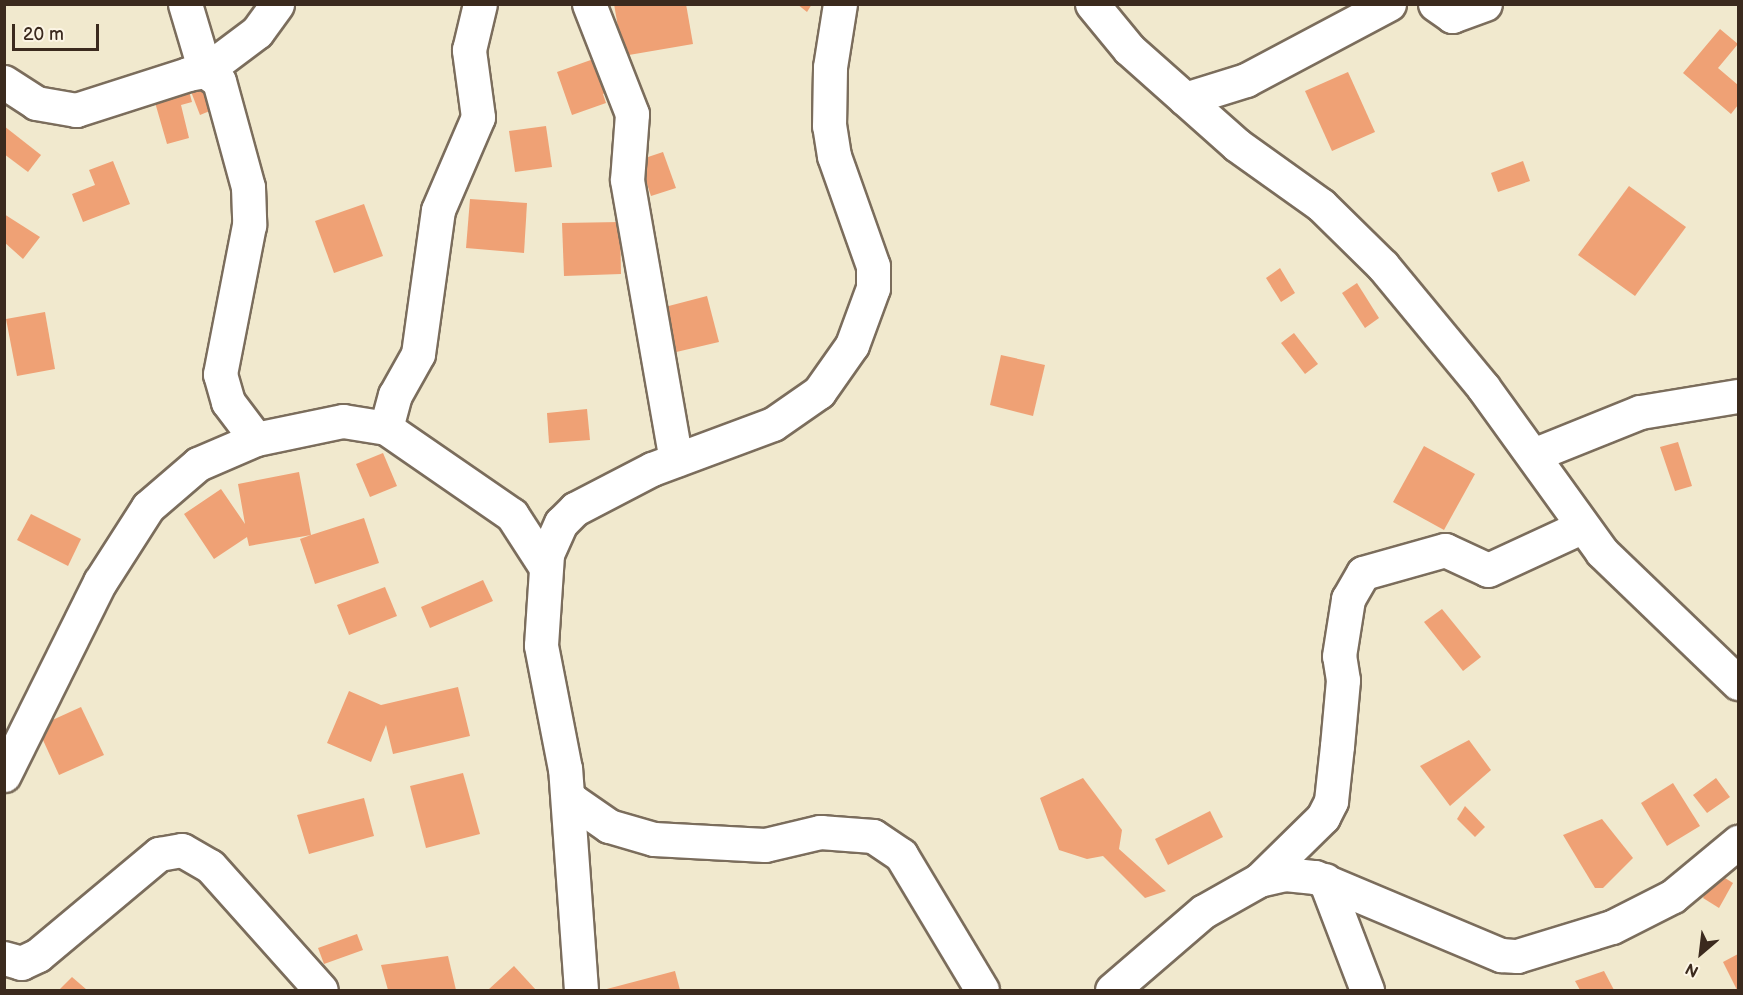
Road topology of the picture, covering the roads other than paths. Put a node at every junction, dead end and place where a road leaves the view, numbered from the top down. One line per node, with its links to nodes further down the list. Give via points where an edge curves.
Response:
1 (185, 4): 10 (street)
2 (277, 4): 10 (street, via 257,32)
3 (589, 4): 17 (street, via 630,102 627,180)
4 (840, 4): 17 (street, via 830,67 829,126 834,156 868,240 873,288 867,311 852,345 812,397 773,424)
5 (1092, 4): 12 (street, via 1129,49)
6 (1389, 4): 12 (street, via 1246,80)
7 (1435, 4): 8 (street, via 1452,16)
8 (1485, 4)
9 (474, 6): 14 (street, via 469,50 478,117 438,210 418,354 395,395)
10 (205, 71): 11 (street, via 76,110 36,103); 15 (street, via 219,81 248,187 249,225 220,374 222,388)
11 (4, 82)
12 (1185, 99): 16 (street, via 1321,205 1383,266)
13 (1738, 396): 16 (street, via 1640,412)
14 (386, 428): 15 (street, via 342,421); 19 (street, via 512,514)
15 (256, 439): 21 (street, via 198,464 148,507 95,592)
16 (1533, 455): 18 (street)
17 (675, 460): 19 (street, via 574,509 561,523)
18 (1581, 527): 20 (street); 24 (street, via 1488,570 1445,550 1363,573 1348,599 1339,656 1343,680 1331,801 1323,817)
19 (545, 566): 22 (street, via 541,645)
20 (1738, 683)
21 (4, 775)
22 (568, 804): 28 (street); 29 (street, via 573,801 609,826 654,839 765,845 820,832 873,836 901,855)
23 (1738, 842): 25 (street, via 1674,896 1612,927 1516,956 1501,955)
24 (1259, 880): 25 (street, via 1285,874); 30 (street, via 1203,911)
25 (1325, 880): 31 (street)
26 (4, 958): 27 (street, via 21,963 38,955 159,854 182,850 210,866)
27 (321, 990)
28 (581, 990)
29 (982, 990)
30 (1112, 990)
31 (1367, 990)

